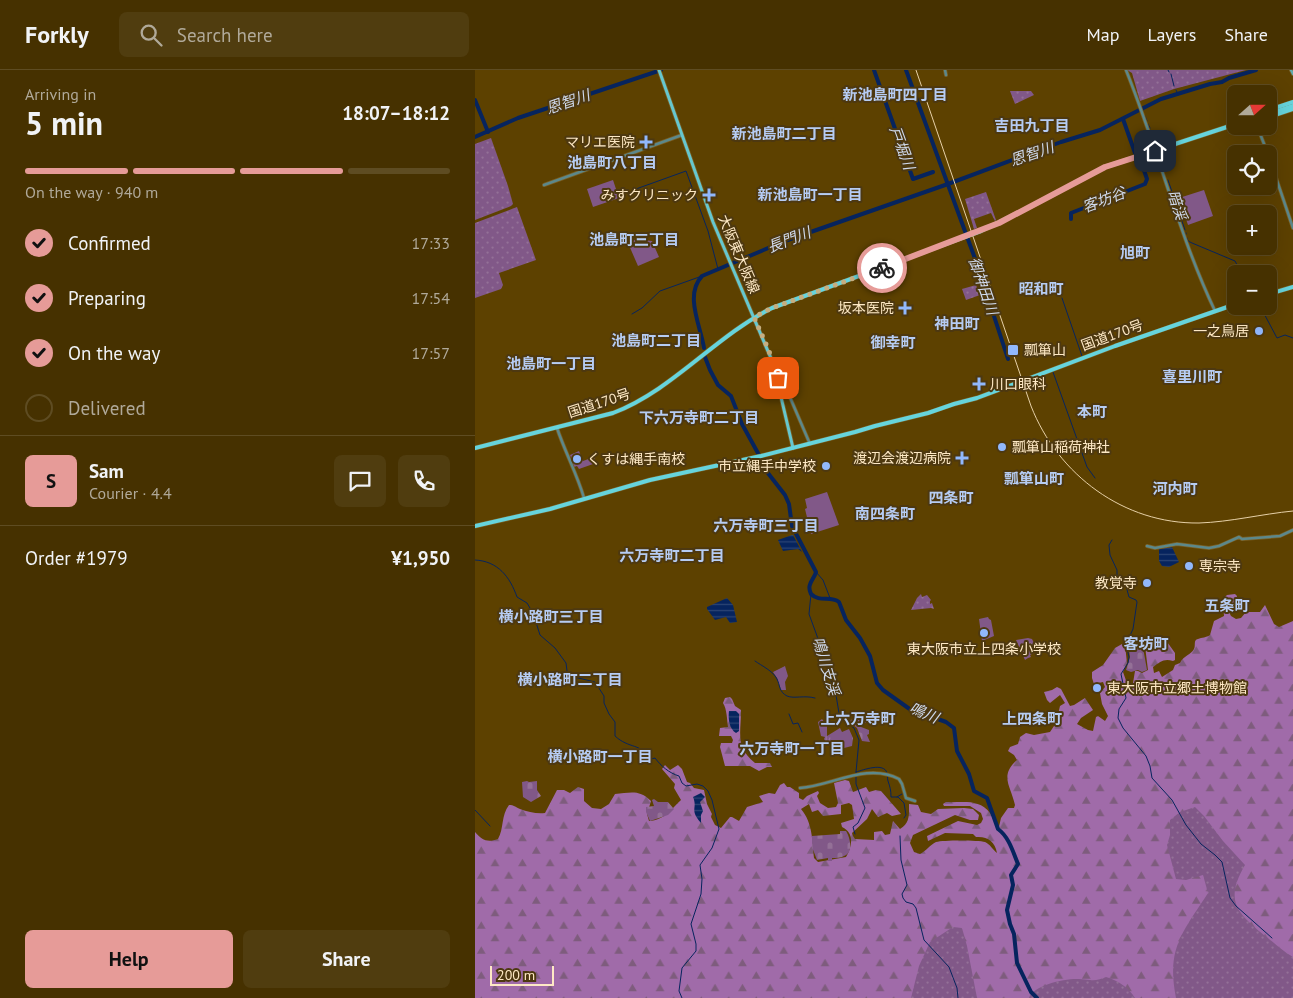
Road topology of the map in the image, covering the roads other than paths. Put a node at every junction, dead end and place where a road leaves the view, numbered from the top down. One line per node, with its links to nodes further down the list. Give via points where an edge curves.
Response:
1 (659, 70): 10 (main road, 大阪東大阪線)
2 (945, 70): 6 (street)
3 (1126, 70): 11 (street)
4 (1291, 70): 5 (main road)
5 (1293, 74)
6 (947, 75)
7 (1293, 106): 8 (highway)
8 (1277, 111)
9 (1227, 127): 11 (highway, 国道170号)
10 (682, 134): 13 (street); 19 (main road, 大阪東大阪線, via 711,216)
11 (1155, 151): 18 (street, via 1197,274); 19 (highway, 国道170号, via 1105,167 999,223)
12 (1277, 181): 14 (street)
13 (544, 184)
14 (1293, 228)
15 (1293, 287): 16 (highway)
16 (1277, 292)
17 (1227, 307): 18 (highway, 国道170号)
18 (1215, 311): 22 (highway, 国道170号, via 977,398)
19 (754, 317): 20 (main road, 大阪東大阪線); 21 (highway, 国道170号, via 642,400 613,413)
20 (778, 378): 22 (street, via 783,381); 24 (main road, 大阪東大阪線)
21 (557, 428): 23 (highway, 国道170号); 25 (street)
22 (810, 444): 24 (highway, 国道170号)
23 (475, 448)
24 (793, 448): 25 (highway, 国道170号, via 650,480)
25 (585, 499): 26 (highway, 国道170号)
26 (475, 526)
27 (1293, 530): 28 (street, via 1280,536 1239,537 1209,548 1177,544 1155,548)
28 (1147, 546)
29 (800, 788): 30 (street, via 876,773 896,777 901,781 906,798)
30 (915, 801)

